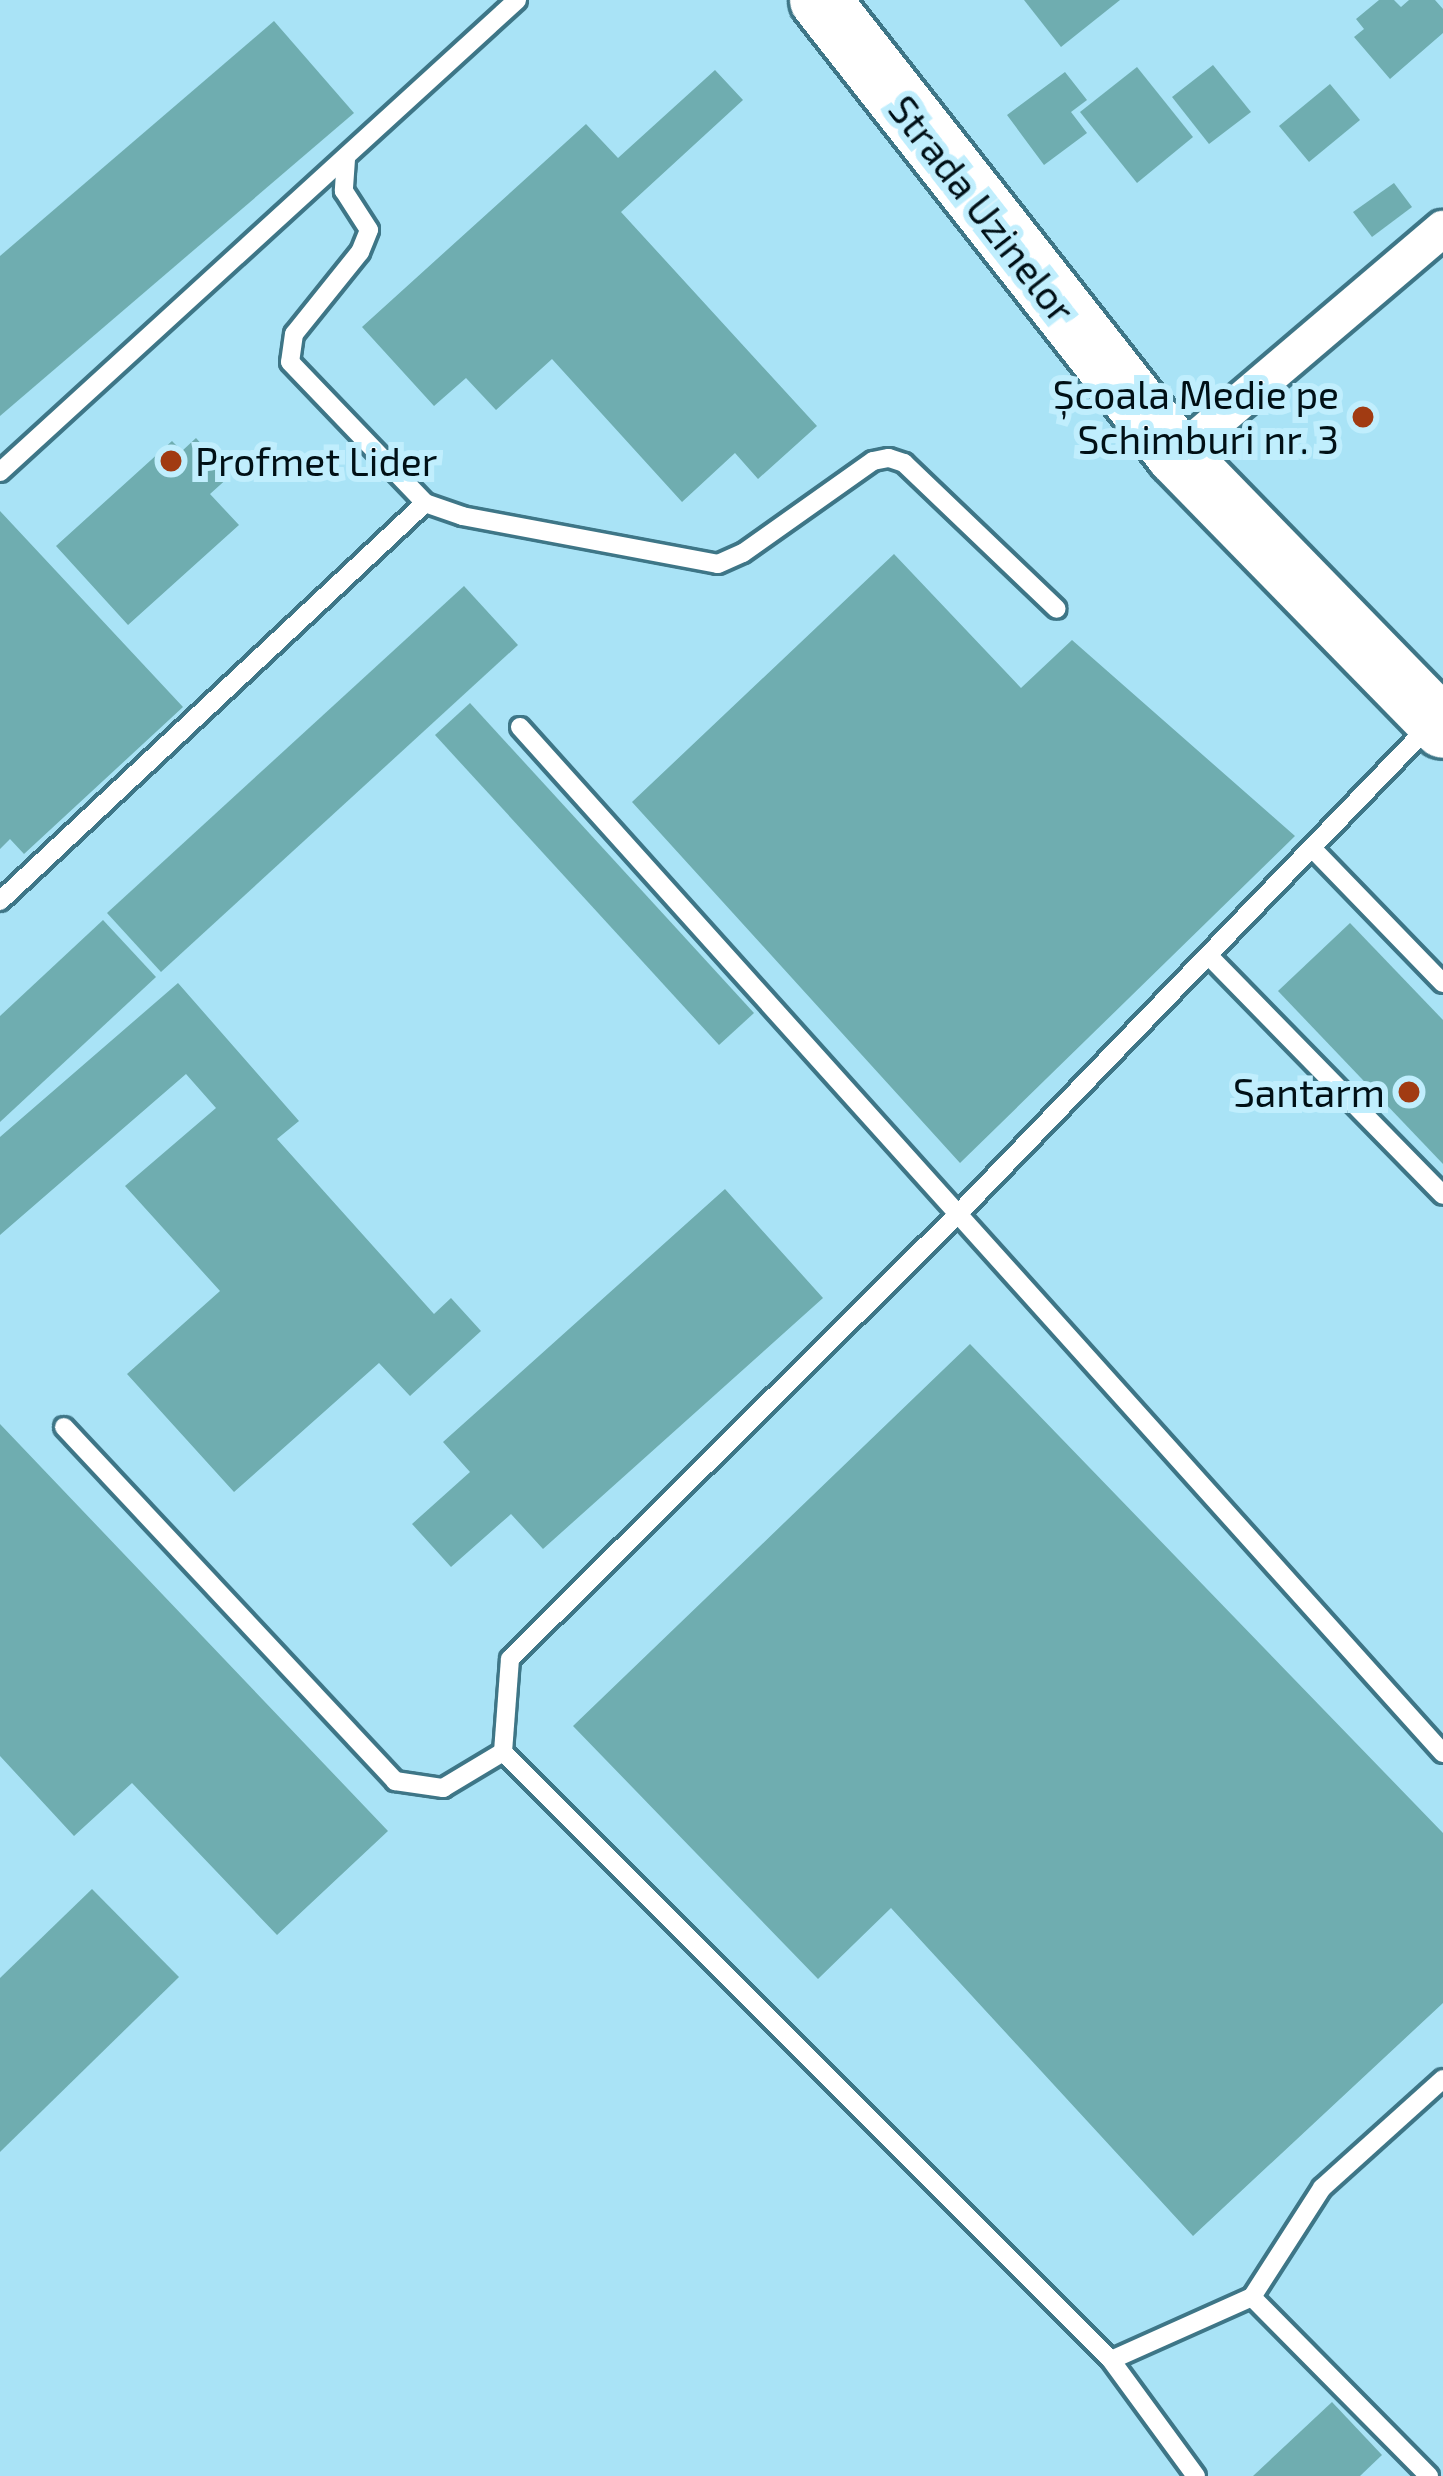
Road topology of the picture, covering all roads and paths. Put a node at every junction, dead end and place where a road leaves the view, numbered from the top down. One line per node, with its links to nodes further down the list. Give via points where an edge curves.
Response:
1 (517, 0): 3 (lane)
2 (820, 0): 5 (main road, Strada Uzinelor)
3 (346, 159): 6 (lane); 7 (lane, via 344,191 369,230 294,334 290,362)
4 (1443, 229): 5 (street)
5 (1177, 455): 9 (main road, Strada Uzinelor)
6 (0, 472)
7 (425, 502): 8 (lane, via 484,521 718,564 889,458 904,463); 12 (lane)
8 (1058, 608)
9 (1439, 724): 11 (lane)
10 (520, 727): 16 (lane)
11 (1312, 848): 13 (lane); 14 (lane)
12 (0, 901)
13 (1209, 956): 15 (lane); 16 (lane)
14 (1443, 983)
15 (1443, 1195)
16 (959, 1213): 18 (lane, via 510,1659); 19 (lane)
17 (64, 1427): 18 (lane, via 395,1780 443,1788)
18 (503, 1751): 22 (lane)
19 (1443, 1753)
20 (1443, 2079): 21 (lane, via 1322,2188)
21 (1252, 2297): 22 (lane); 24 (lane)
22 (1112, 2360): 23 (lane)
23 (1196, 2476)
24 (1429, 2476)

